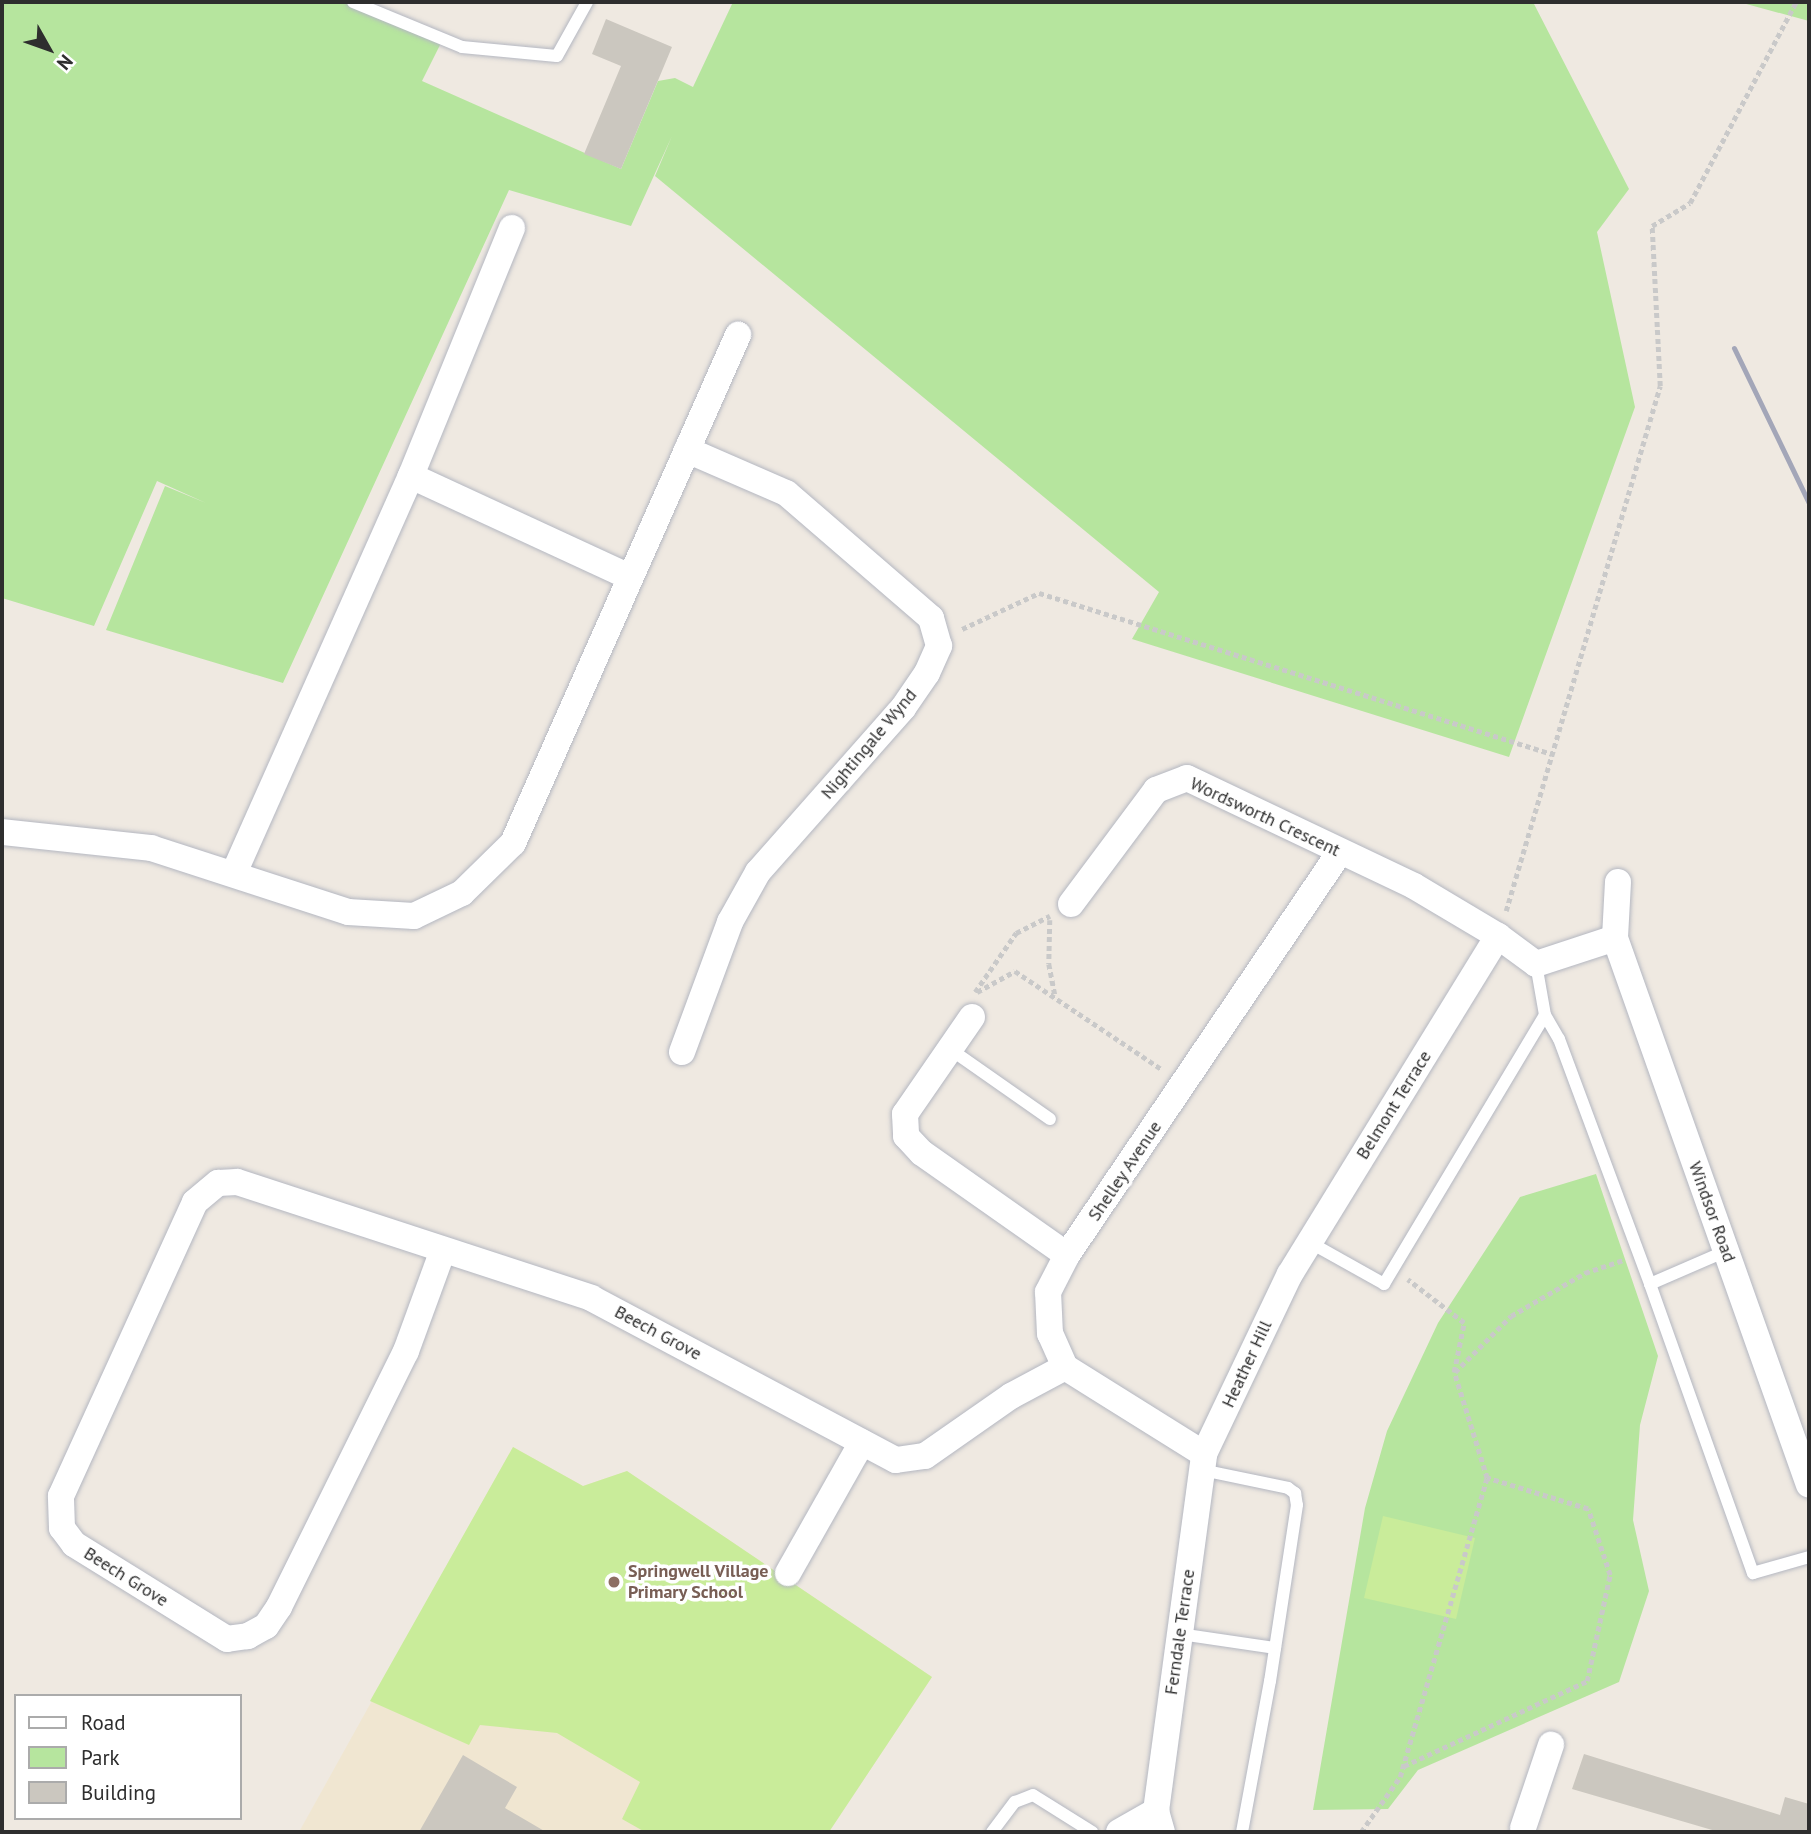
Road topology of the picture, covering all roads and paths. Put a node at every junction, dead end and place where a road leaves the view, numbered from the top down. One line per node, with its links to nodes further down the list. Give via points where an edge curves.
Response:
1 (353, 2): 2 (lane, via 462,47 557,56)
2 (587, 2)
3 (1796, 2): 10 (path, via 1690,203 1652,226 1660,386)
4 (512, 228): 7 (street)
5 (737, 335): 6 (street)
6 (687, 450): 8 (street); 9 (street, via 786,493 931,618)
7 (411, 476): 8 (street); 13 (street)
8 (630, 577): 13 (street, via 513,843 462,893 414,916 348,912)
9 (937, 640): 10 (path, via 1039,593); 23 (street, Nightingale Wynd, via 939,646 927,673 902,708 758,872 730,922)
10 (1552, 754): 16 (path)
11 (2, 832): 13 (street, via 151,848)
12 (1340, 852): 15 (street, Wordsworth Crescent, via 1187,778 1156,790); 16 (street, Wordsworth Crescent, via 1414,886); 24 (street, Shelley Avenue)
13 (234, 873)
14 (1618, 882): 17 (street, Windsor Road)
15 (1061, 910): 19 (path, via 1049,964); 19 (path, via 1016,933 973,994 1015,971)
16 (1498, 936): 18 (street); 26 (street, Belmont Terrace)
17 (1615, 938): 18 (street); 28 (street, Windsor Road)
18 (1536, 964): 20 (lane)
19 (1055, 996): 24 (path)
20 (1545, 1015): 30 (lane, via 1559,1039); 31 (lane)
21 (972, 1017): 22 (street)
22 (950, 1049): 25 (lane); 29 (street, via 905,1114 906,1136 922,1153)
23 (682, 1052)
24 (1184, 1084): 29 (street, Shelley Avenue)
25 (1050, 1119)
26 (1309, 1242): 31 (lane, via 1384,1284); 32 (street, Belmont Terrace)
27 (443, 1250): 27 (street, Beech Grove, via 237,1182 218,1183 195,1202 61,1496 62,1528 74,1544 227,1639 248,1636 266,1626 406,1351); 36 (street, Beech Grove, via 591,1298)
28 (1726, 1251): 33 (lane); 39 (street, Windsor Road)
29 (1067, 1255): 34 (street, Shelley Avenue, via 1048,1292 1050,1334)
30 (1639, 1255): 33 (lane); 35 (path, via 1585,1273 1511,1316)
31 (1394, 1269): 35 (path, via 1464,1323)
32 (1290, 1274): 37 (street, Heather Hill)
33 (1650, 1284): 40 (lane, via 1753,1573)
34 (1065, 1367): 36 (street, Beech Grove, via 1011,1396 925,1456 896,1460); 37 (street)
35 (1454, 1372): 38 (path)
36 (862, 1442): 41 (street)
37 (1203, 1462): 42 (street, Ferndale Terrace); 43 (lane, via 1295,1493 1297,1505)
38 (1487, 1478): 45 (path); 45 (path, via 1588,1508 1610,1575 1587,1681)
39 (1809, 1485)
40 (1809, 1557)
41 (788, 1573)
42 (1180, 1634): 43 (lane); 46 (street, Ferndale Terrace)
43 (1275, 1648): 51 (lane)
44 (1551, 1745): 47 (street)
45 (1404, 1766): 52 (path)
46 (1159, 1821): 50 (street)
47 (1528, 1831)
48 (992, 1832): 49 (lane, via 1015,1802 1033,1795)
49 (1092, 1832)
50 (1119, 1832)
51 (1242, 1832)
52 (1361, 1832)

